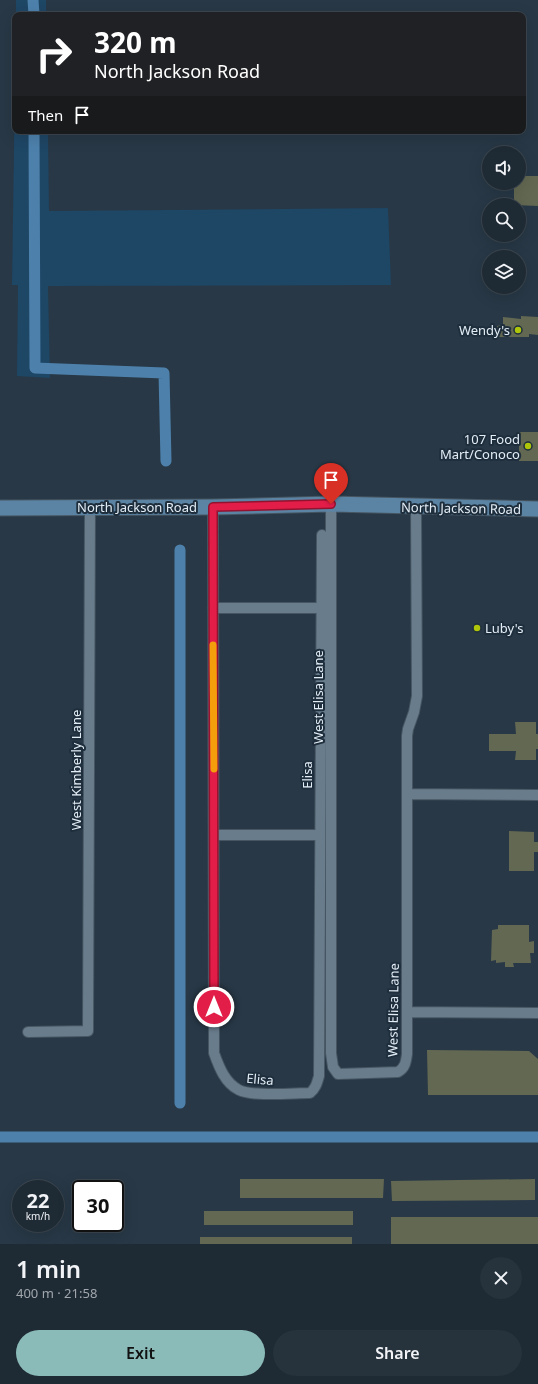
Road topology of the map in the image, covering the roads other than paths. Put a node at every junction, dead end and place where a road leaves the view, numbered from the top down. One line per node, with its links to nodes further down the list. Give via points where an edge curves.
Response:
1 (331, 504): 2 (main road, North Jackson Road); 3 (main road, North Jackson Road); 14 (street, West Elisa Lane, via 332,1068 338,1074 402,1070 407,1054)
2 (213, 507): 5 (main road, North Jackson Road); 8 (street, Elisa)
3 (416, 507): 6 (main road, North Jackson Road); 10 (street, West Elisa Lane, via 417,696 407,736)
4 (0, 508): 5 (main road, North Jackson Road)
5 (90, 508): 16 (street, West Kimberly Lane, via 88,1032)
6 (538, 509)
7 (322, 535): 9 (street, Elisa)
8 (213, 608): 9 (street); 12 (street, Elisa)
9 (321, 608): 13 (street, Elisa)
10 (407, 794): 11 (street); 14 (street, West Elisa Lane)
11 (538, 795)
12 (214, 835): 13 (street); 13 (street, Elisa, via 214,1053 221,1071 229,1082 239,1090 254,1094 310,1092 317,1084)
13 (320, 835)
14 (407, 1012): 15 (street)
15 (538, 1013)
16 (28, 1032)

